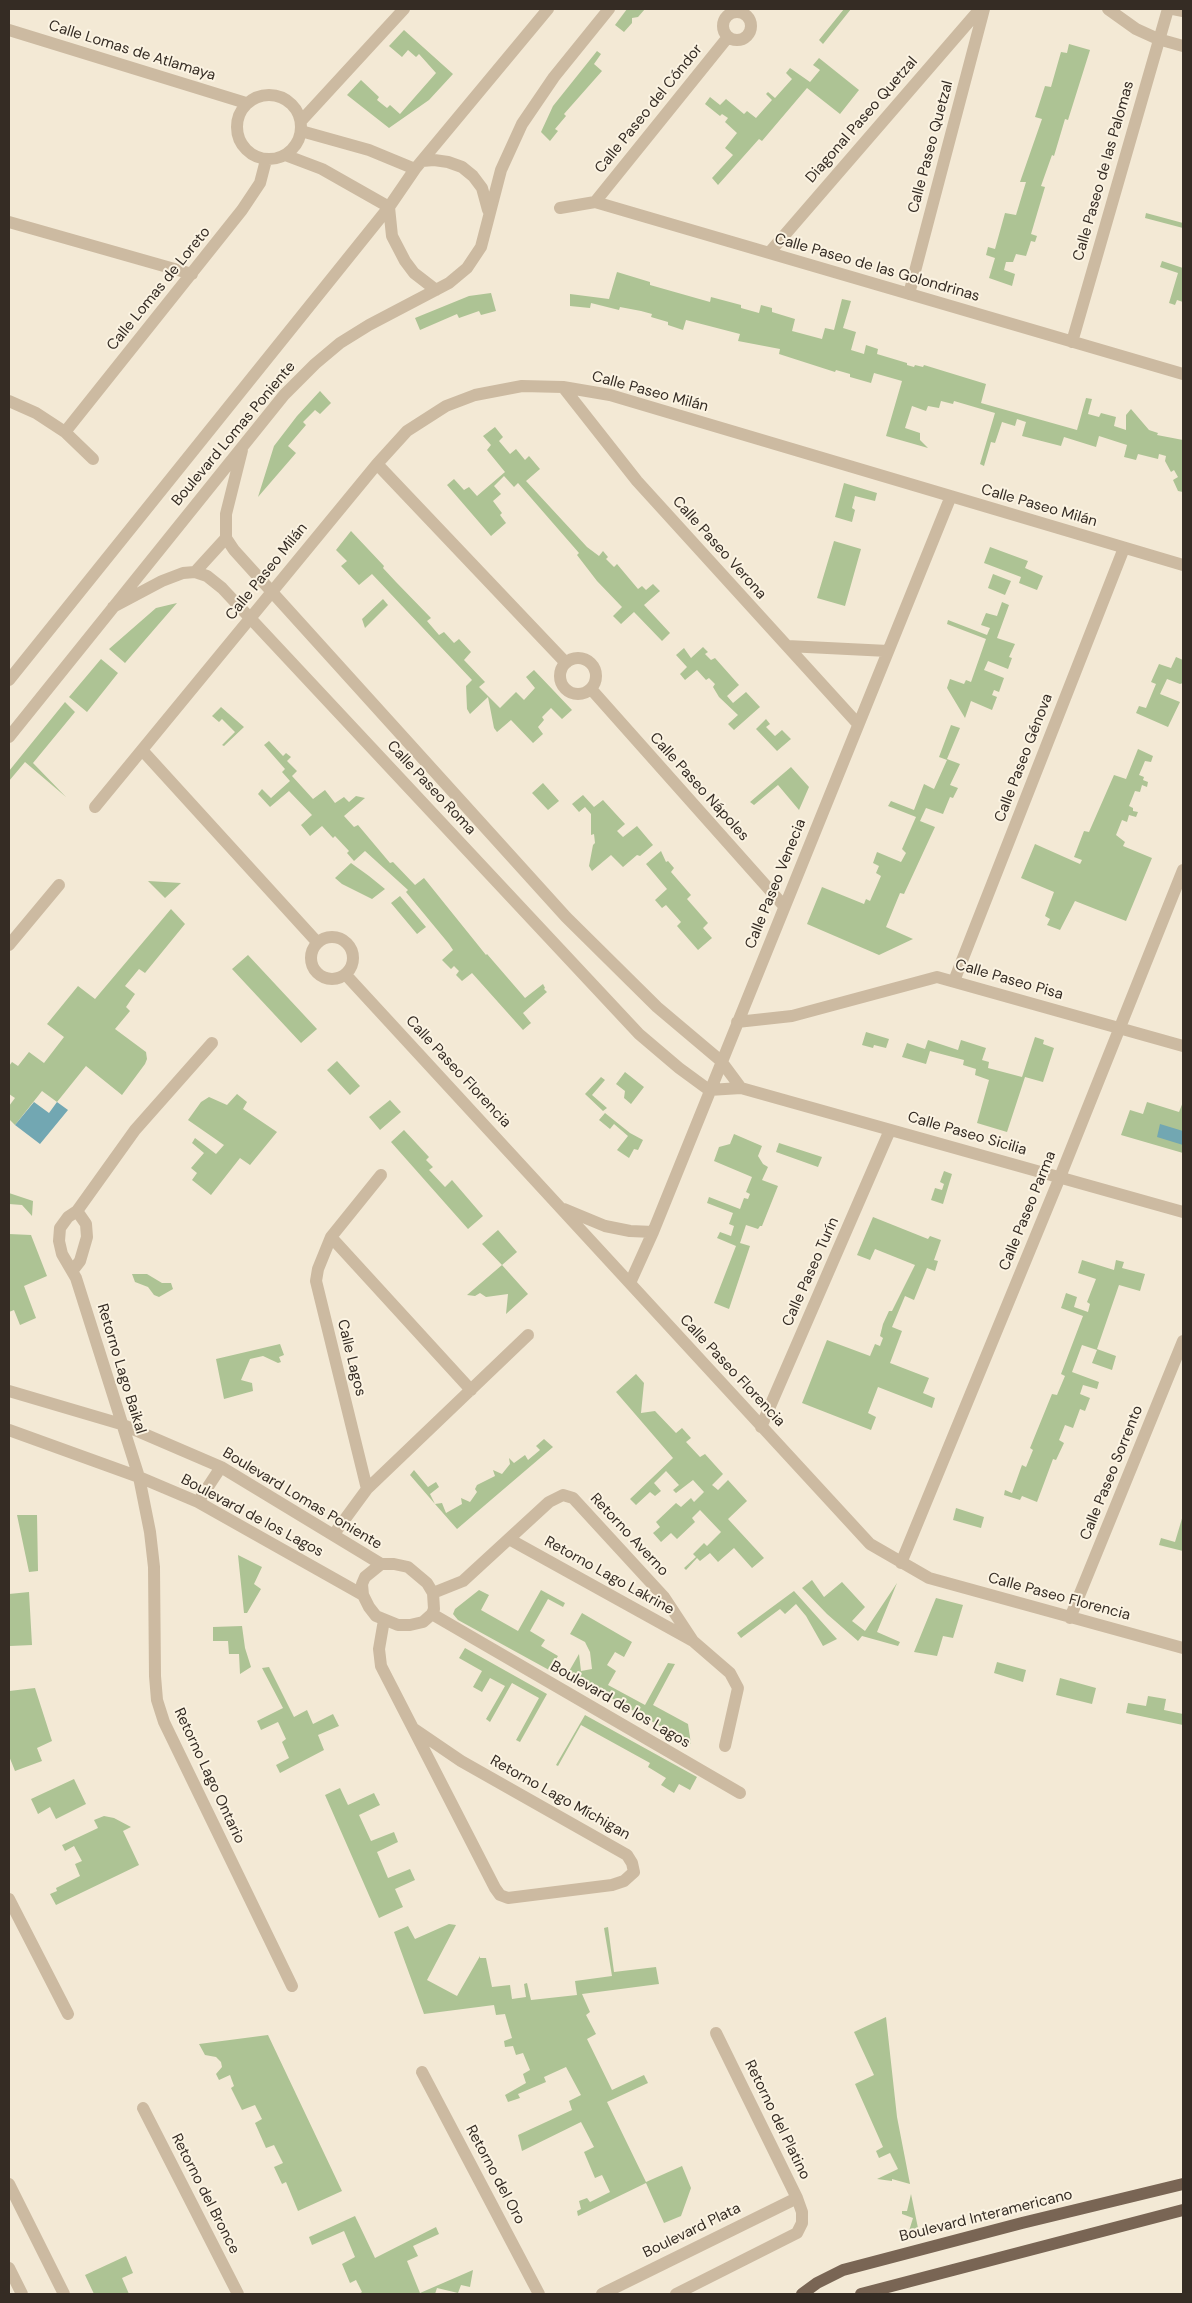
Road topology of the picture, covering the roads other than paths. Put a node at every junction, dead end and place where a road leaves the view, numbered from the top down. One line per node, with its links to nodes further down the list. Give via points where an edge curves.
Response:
1 (404, 9): 15 (street)
2 (548, 9): 18 (street, Boulevard Lomas Poniente)
3 (609, 9): 22 (street, Boulevard Lomas Poniente, via 554,77 522,124 501,170)
4 (982, 9): 24 (street, Diagonal Paseo Quetzal); 27 (street, Calle Paseo Quetzal)
5 (1108, 9): 12 (street, via 1136,29)
6 (1168, 9): 12 (street, Calle Paseo de las Palomas)
7 (1174, 9): 8 (street)
8 (1183, 11)
9 (749, 12): 11 (street, via 752,24 748,35 739,40); 11 (street, via 736,11 726,16 723,27)
10 (9, 30): 14 (street, Calle Lomas de Atlamaya)
11 (728, 37): 19 (street, Calle Paseo del Cóndor)
12 (1158, 39): 13 (street); 28 (street, Calle Paseo de las Palomas)
13 (1183, 46)
14 (246, 103): 15 (street, via 258,96 272,94 286,99 296,109); 17 (street, via 236,122 236,133 247,151)
15 (301, 126): 16 (street, via 293,149); 18 (street)
16 (285, 155): 17 (street); 20 (street, via 322,169)
17 (266, 160): 25 (street, Calle Lomas de Loreto, via 260,183)
18 (418, 165): 20 (street, Boulevard Lomas Poniente); 22 (street, via 434,160 462,168 482,188)
19 (595, 202): 21 (street, Calle Paseo de las Golondrinas); 24 (street, Calle Paseo de las Golondrinas)
20 (389, 207): 26 (street, via 392,236 404,261); 47 (street, Boulevard Lomas Poniente)
21 (560, 208)
22 (489, 215): 26 (street, Boulevard Lomas Poniente, via 474,258 456,278)
23 (9, 222): 25 (street)
24 (769, 253): 27 (street, Calle Paseo de las Golondrinas)
25 (192, 274): 32 (street, Calle Lomas de Loreto)
26 (436, 290): 33 (street, Boulevard Lomas Poniente, via 369,325 328,354 284,395)
27 (909, 294): 28 (street, Calle Paseo de las Golondrinas)
28 (1072, 342): 29 (street, Calle Paseo de las Golondrinas)
29 (1183, 374)
30 (563, 388): 35 (street, Calle Paseo Milán, via 522,386 475,395 446,406 407,431); 36 (street, Calle Paseo Milán, via 610,395); 44 (street, Calle Paseo Verona, via 637,481)
31 (9, 401): 32 (street, via 36,413)
32 (65, 432): 34 (street)
33 (242, 446): 37 (street, via 226,514); 42 (street, Boulevard Lomas Poniente)
34 (93, 459)
35 (377, 464): 41 (street, Calle Paseo Milán); 46 (street)
36 (951, 496): 38 (street, Calle Paseo Milán); 45 (street, Calle Paseo Venecia)
37 (226, 538): 40 (street); 41 (street, Calle Paseo Roma)
38 (1124, 548): 39 (street, Calle Paseo Milán); 59 (street, Calle Paseo Génova)
39 (1183, 565)
40 (195, 572): 42 (street, via 162,581); 43 (street, Calle Paseo Roma, via 207,576 222,588)
41 (271, 593): 43 (street, Calle Paseo Milán); 64 (street, Calle Paseo Roma, via 566,917 657,1006)
42 (113, 607): 50 (street, Boulevard Lomas Poniente)
43 (250, 618): 51 (street, Calle Paseo Milán); 66 (street, Calle Paseo Roma, via 639,1034)
44 (787, 646): 45 (street); 49 (street, Calle Paseo Verona)
45 (888, 651): 49 (street, Calle Paseo Venecia)
46 (566, 663): 48 (street, via 579,658 592,664 596,676); 48 (street, via 561,675 565,688 578,694)
47 (9, 680)
48 (591, 689): 55 (street, Calle Paseo Nápoles)
49 (858, 724): 55 (street, Calle Paseo Venecia)
50 (9, 737)
51 (142, 750): 52 (street, Calle Paseo Milán); 56 (street)
52 (95, 807)
53 (1183, 870): 61 (street, Calle Paseo Parma)
54 (59, 885): 57 (street)
55 (784, 906): 60 (street, Calle Paseo Venecia)
56 (317, 942): 58 (street, via 332,937 348,944 353,960); 58 (street, via 310,957 315,973 330,980)
57 (9, 945)
58 (346, 974): 70 (street, Calle Paseo Florencia)
59 (954, 981): 60 (street, Calle Paseo Pisa, via 937,977 792,1016); 61 (street, Calle Paseo Pisa)
60 (737, 1022): 64 (street, Calle Paseo Venecia)
61 (1119, 1028): 63 (street, Calle Paseo Pisa); 69 (street, Calle Paseo Parma)
62 (212, 1043): 71 (street, via 135,1130)
63 (1183, 1046)
64 (721, 1061): 65 (street); 66 (street, Calle Paseo Venecia)
65 (741, 1088): 66 (street, Calle Paseo Sicilia); 67 (street, Calle Paseo Sicilia)
66 (709, 1090): 73 (street, Calle Paseo Venecia)
67 (890, 1130): 69 (street, Calle Paseo Sicilia); 82 (street, Calle Paseo Turín)
68 (381, 1175): 74 (street, Calle Lagos)
69 (1060, 1177): 72 (street, Calle Paseo Sicilia); 90 (street, Calle Paseo Parma)
70 (559, 1206): 73 (street, via 606,1226); 76 (street, Calle Paseo Florencia)
71 (77, 1212): 75 (street, via 86,1224 87,1237 80,1261); 75 (street, Retorno Lago Baikal, via 68,1217 60,1228 59,1241 62,1254)
72 (1183, 1212)
73 (652, 1232): 76 (street, Calle Paseo Venecia)
74 (331, 1237): 79 (street); 86 (street, Calle Lagos, via 316,1281)
75 (73, 1270): 81 (street, Retorno Lago Baikal)
76 (630, 1283): 82 (street, Calle Paseo Florencia)
77 (528, 1335): 79 (street)
78 (1183, 1341): 95 (street, Calle Paseo Sorrento)
79 (470, 1390): 86 (street)
80 (9, 1391): 81 (street, Boulevard Lomas Poniente)
81 (121, 1424): 84 (street, Boulevard Lomas Poniente); 85 (street, Retorno Lago Baikal)
82 (761, 1427): 90 (street, Calle Paseo Florencia, via 870,1544)
83 (9, 1430): 85 (street, Boulevard de los Lagos)
84 (221, 1467): 87 (street); 88 (street, Boulevard Lomas Poniente)
85 (139, 1477): 87 (street, Boulevard de los Lagos); 103 (street, Retorno Lago Ontario, via 154,1568 157,1700 164,1722)
86 (367, 1489): 88 (street)
87 (198, 1502): 93 (street, Boulevard de los Lagos)
88 (334, 1534): 91 (street, Boulevard Lomas Poniente)
89 (510, 1539): 92 (street, Retorno Averno, via 463,1581); 97 (street, Retorno Lago Lakrine); 97 (street, Retorno Averno, via 549,1502 563,1495 573,1498 664,1597)
90 (901, 1563): 95 (street, Calle Paseo Florencia, via 929,1578)
91 (381, 1564): 92 (street, via 408,1568 428,1583); 93 (street, via 365,1577)
92 (433, 1593): 94 (street)
93 (363, 1595): 96 (street, via 376,1616)
94 (432, 1614): 96 (street, via 423,1622 410,1625); 101 (street, Boulevard de los Lagos)
95 (1070, 1618): 98 (street, Calle Paseo Florencia)
96 (384, 1620): 99 (street, Retorno Lago Míchigan, via 379,1659)
97 (693, 1641): 100 (street, via 730,1673 738,1688)
98 (1183, 1648)
99 (414, 1729): 99 (street, Retorno Lago Míchigan, via 461,1761 627,1855 634,1872 624,1881 612,1885 508,1898 500,1895)
100 (725, 1746)
101 (740, 1793)
102 (9, 1898): 104 (street)
103 (292, 1986)
104 (68, 2014)
105 (716, 2034): 110 (street, Retorno del Platino)
106 (422, 2072): 116 (street, Retorno del Oro)
107 (143, 2108): 115 (street, Retorno del Bronce)
108 (9, 2184): 114 (street)
109 (1183, 2184): 119 (main road, Boulevard Interamericano, via 843,2270)
110 (797, 2198): 117 (street, Boulevard Plata); 118 (street, Retorno del Platino, via 802,2212 802,2223 797,2233)
111 (1183, 2210): 120 (main road)
112 (9, 2268): 113 (street)
113 (22, 2294)
114 (64, 2294)
115 (238, 2294)
116 (539, 2294)
117 (602, 2294)
118 (676, 2294)
119 (802, 2294)
120 (861, 2294)

